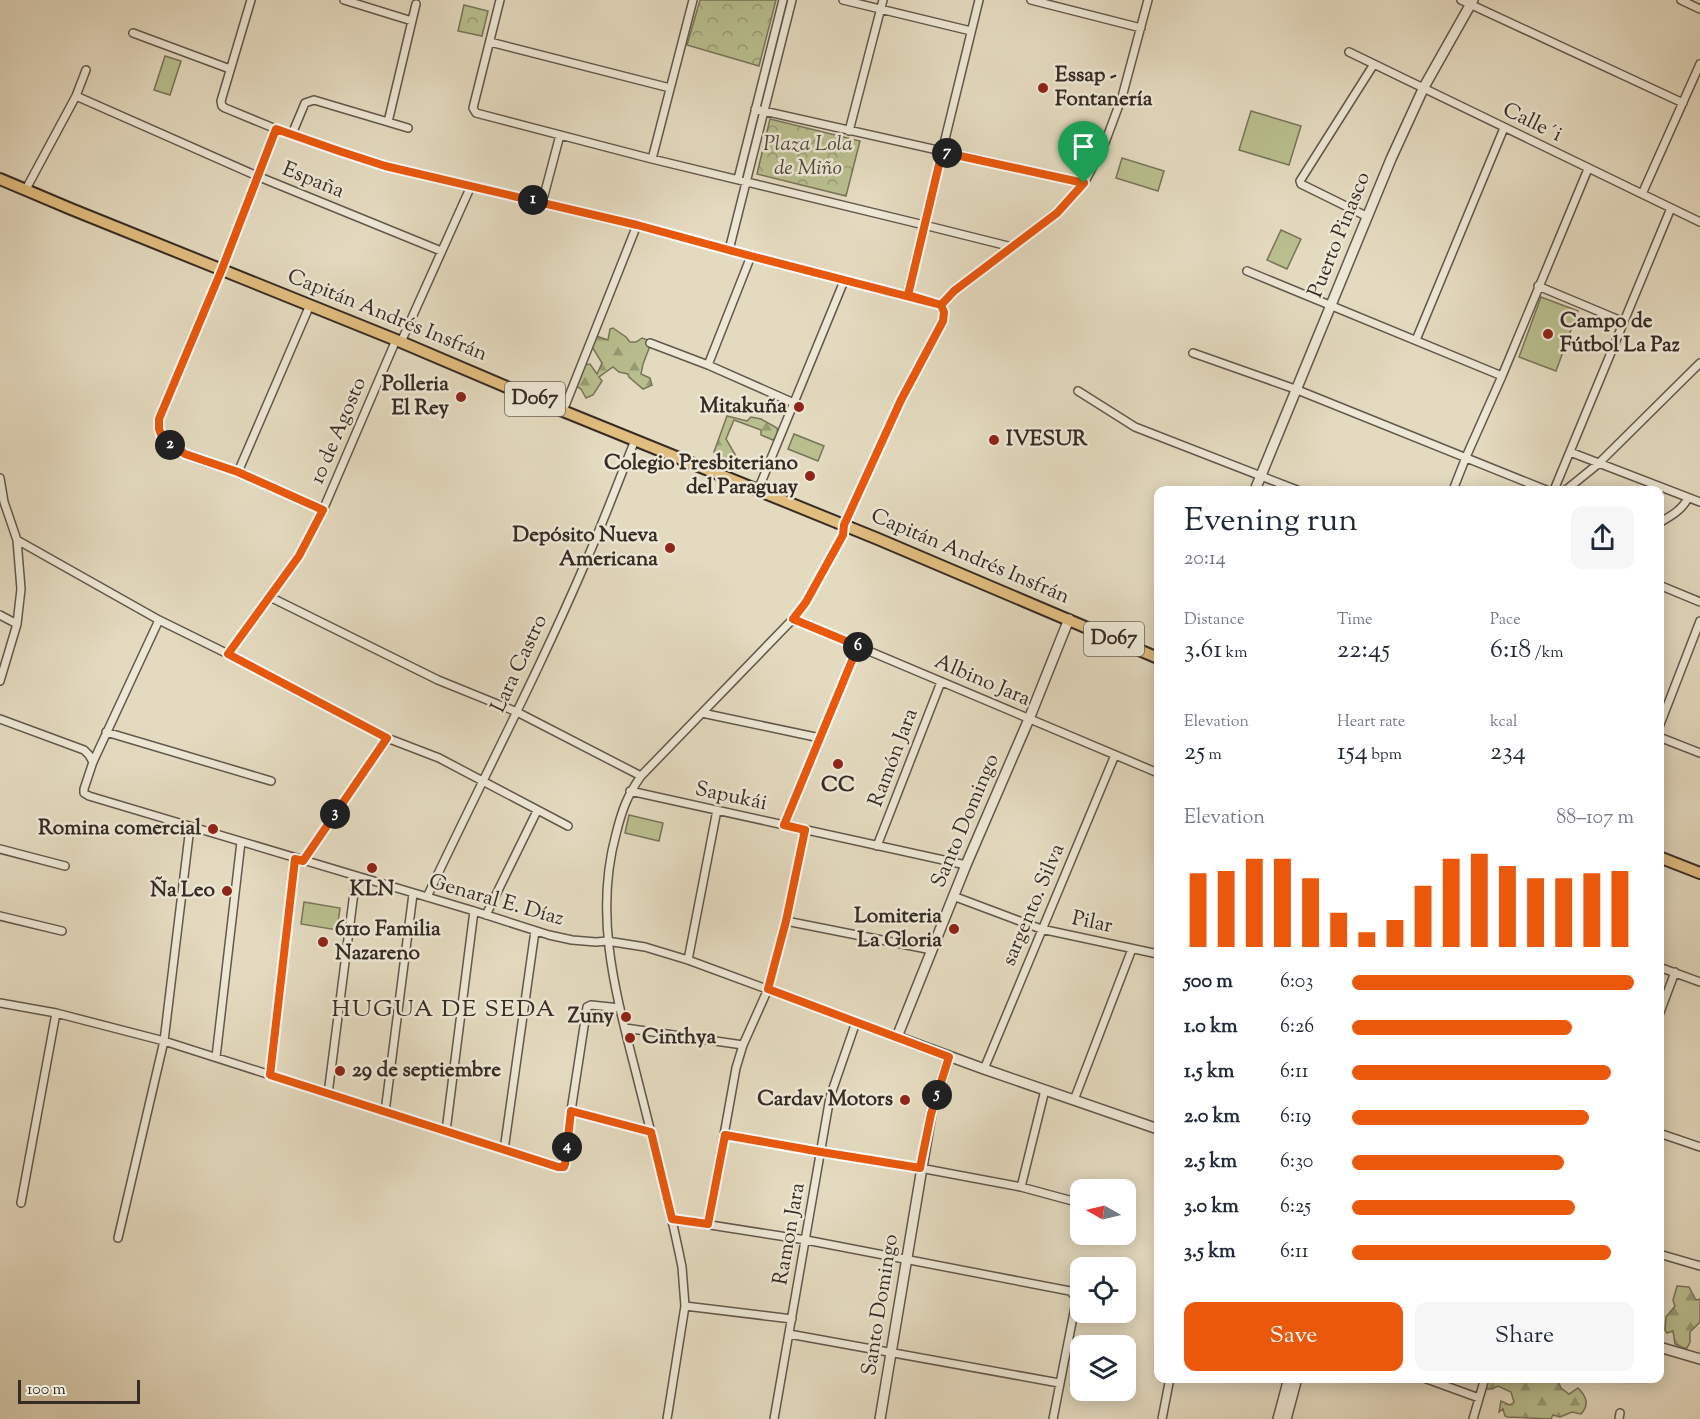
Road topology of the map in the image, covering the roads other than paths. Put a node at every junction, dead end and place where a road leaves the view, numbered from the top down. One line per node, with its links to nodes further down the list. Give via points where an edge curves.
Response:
1 (251, 0): 26 (street)
2 (344, 0): 18 (street)
3 (500, 0): 22 (street)
4 (693, 0): 29 (street)
5 (783, 0): 32 (street)
6 (792, 0): 33 (street)
7 (843, 0): 17 (street)
8 (883, 0): 17 (street)
9 (979, 0): 20 (street)
10 (1031, 0): 19 (street)
11 (1148, 0): 19 (street)
12 (1461, 0): 14 (street)
13 (1681, 0): 16 (street)
14 (1472, 2): 28 (street, Puerto Pinasco); 31 (street)
15 (417, 4): 18 (street)
16 (1700, 9)
17 (880, 10): 20 (street); 38 (street)
18 (412, 21): 34 (street)
19 (1141, 28): 48 (street, via 1103,148)
20 (971, 31): 41 (street)
21 (132, 33): 26 (street)
22 (490, 42): 29 (street); 40 (street, via 474,111)
23 (1349, 52): 24 (street, Calle´i)
24 (1374, 64): 28 (street, Calle´i); 54 (street, via 1300,181)
25 (1700, 64): 31 (street)
26 (230, 69): 37 (street, via 222,106)
27 (86, 70): 30 (street)
28 (1424, 87): 36 (street, Calle´i); 54 (street, Puerto Pinasco)
29 (670, 88): 42 (street)
30 (76, 96): 44 (street, España); 50 (street)
31 (1683, 103): 51 (street)
32 (755, 109): 33 (street); 46 (street)
33 (764, 111): 38 (street); 47 (street)
34 (388, 122): 35 (street); 39 (street, via 312,100 305,103)
35 (408, 128)
36 (1504, 128): 43 (street, Calle´i); 71 (street)
37 (276, 129): 39 (street); 44 (street)
38 (849, 131): 41 (street)
39 (292, 134): 49 (street, via 385,166)
40 (560, 135): 42 (street); 52 (street)
41 (942, 152): 48 (street); 57 (street)
42 (652, 159): 46 (street)
43 (1588, 169): 51 (street, Calle´i); 65 (street)
44 (257, 176): 60 (street, España); 62 (street)
45 (0, 178): 50 (main road, Capitán Andrés Insfrán / D067)
46 (738, 179): 47 (street)
47 (746, 181): 57 (street); 59 (street)
48 (1084, 183): 58 (street, via 1057,213)
49 (471, 186): 52 (street); 60 (street, 10 de Agosto)
50 (26, 189): 62 (main road, Capitán Andrés Insfrán / D067)
51 (1641, 194): 53 (street, Calle´i)
52 (542, 203): 56 (street)
53 (1671, 208): 55 (street, Calle´i); 70 (street)
54 (1366, 216): 69 (street, Puerto Pinasco)
55 (1700, 222)
56 (637, 225): 59 (street); 81 (street)
57 (924, 225): 58 (street); 66 (street)
58 (1012, 247): 68 (street)
59 (729, 250): 61 (street)
60 (441, 251): 72 (street, 10 de Agosto)
61 (751, 256): 64 (street); 76 (street)
62 (222, 269): 67 (main road, Capitán Andrés Insfrán / D067); 86 (street, via 159,419 159,429 162,437 185,454)
63 (1247, 271): 69 (street)
64 (844, 280): 66 (street); 80 (street)
65 (1538, 286): 70 (street); 77 (street)
66 (908, 295): 68 (street)
67 (310, 305): 72 (main road, Capitán Andrés Insfrán / D067); 86 (street)
68 (941, 305): 103 (street, via 943,321 901,400)
69 (1330, 306): 71 (street); 78 (street, Puerto Pinasco)
70 (1624, 322): 83 (street)
71 (1416, 340): 77 (street)
72 (399, 341): 81 (main road, Capitán Andrés Insfrán / D067); 101 (street, 10 de Agosto)
73 (650, 343): 76 (street)
74 (1193, 353): 78 (street)
75 (1700, 363): 85 (street)
76 (708, 365): 80 (street)
77 (1502, 376): 84 (street)
78 (1296, 389): 84 (street); 87 (street, Puerto Pinasco)
79 (1078, 391): 87 (street, via 1135,427)
80 (794, 403): 97 (street)
81 (563, 411): 82 (main road, Capitán Andrés Insfrán / D067)
82 (635, 440): 97 (main road, Capitán Andrés Insfrán / D067); 119 (street, Lara Castro, via 587,559)
83 (1570, 452): 85 (street); 93 (street)
84 (1466, 457): 91 (street); 92 (street)
85 (1598, 464): 94 (street); 95 (street)
86 (238, 472): 101 (street)
87 (1261, 476): 89 (street, Puerto Pinasco); 90 (street)
88 (0, 478): 99 (street)
89 (1257, 486)
90 (1287, 486)
91 (1455, 486)
92 (1536, 486)
93 (1556, 486)
94 (1571, 486)
95 (1657, 486)
96 (1664, 489): 98 (street)
97 (758, 490): 103 (main road, Capitán Andrés Insfrán / D067)
98 (1689, 498): 100 (street); 102 (street)
99 (2, 501): 104 (street)
100 (1700, 502)
101 (323, 510): 106 (street, 10 de Agosto, via 299,556)
102 (1664, 520)
103 (844, 525): 109 (street, via 843,535 817,583); 111 (main road, Capitán Andrés Insfrán / D067)
104 (17, 540): 110 (street); 113 (street, via 21,590)
105 (1664, 587): 107 (street)
106 (270, 597): 115 (street, 10 de Agosto); 119 (street, via 438,680)
107 (1700, 602)
108 (0, 615): 113 (street)
109 (793, 619): 114 (street, Albino Jara); 120 (street)
110 (159, 620): 115 (street); 124 (street)
111 (1069, 620): 116 (main road, Capitán Andrés Insfrán / D067); 123 (street, Santo Domingo)
112 (1700, 621): 121 (street)
113 (17, 624): 117 (street)
114 (858, 646): 118 (street, Albino Jara); 126 (street)
115 (228, 654): 125 (street)
116 (1154, 655)
117 (0, 681)
118 (941, 682): 123 (street, Albino Jara); 143 (street, Ramón Jara)
119 (517, 712): 132 (street); 134 (street, Lara Castro)
120 (702, 713): 126 (street); 132 (street)
121 (1664, 714)
122 (0, 718): 130 (street, via 84,750)
123 (1029, 718): 129 (street, Albino Jara); 148 (street, Santo Domingo)
124 (106, 732): 130 (street); 133 (street)
125 (387, 738): 134 (street, via 439,758); 145 (street)
126 (820, 738): 138 (street)
127 (1664, 739): 128 (street)
128 (1700, 753)
129 (1115, 755): 131 (street, Albino Jara); 158 (street, sargento. Silva)
130 (93, 762): 140 (street, Genaral E. Díaz, via 84,793 88,796)
131 (1154, 771)
132 (641, 776): 135 (street)
133 (271, 781)
134 (482, 781): 137 (street); 153 (street, Lara Castro)
135 (630, 791): 136 (street, Sapukái); 161 (street, via 609,863)
136 (717, 810): 138 (street, Sapukái); 165 (street)
137 (537, 811): 139 (street); 155 (street)
138 (784, 825): 141 (street, Sapukái)
139 (568, 826)
140 (190, 827): 142 (street, Genaral E. Díaz); 177 (street)
141 (805, 830): 143 (street, Sapukái); 157 (street)
142 (241, 842): 145 (street, Genaral E. Díaz); 179 (street)
143 (877, 846): 148 (street, Sapukái)
144 (0, 849): 147 (street)
145 (299, 860): 150 (street, Genaral E. Díaz); 182 (street)
146 (1664, 860): 149 (main road)
147 (65, 866)
148 (966, 866): 152 (street, Santo Domingo)
149 (1700, 873)
150 (356, 877): 151 (street, Genaral E. Díaz); 184 (street)
151 (413, 894): 153 (street, Genaral E. Díaz); 187 (street)
152 (953, 896): 158 (street, Pilar); 163 (street, Santo Domingo)
153 (427, 897): 154 (street, Genaral E. Díaz)
154 (474, 911): 155 (street, Genaral E. Díaz); 189 (street)
155 (486, 915): 160 (street, Genaral E. Díaz)
156 (0, 916): 159 (street)
157 (786, 921): 163 (street); 169 (street)
158 (1041, 929): 162 (street, Pilar); 181 (street, sargento. Silva)
159 (62, 931)
160 (535, 931): 161 (street, Genaral E. Díaz, via 572,940); 194 (street)
161 (607, 941): 165 (street, Genaral E. Díaz); 172 (street)
162 (1132, 949): 164 (street, Pilar); 185 (street)
163 (932, 950): 176 (street, Santo Domingo)
164 (1154, 953)
165 (688, 960): 169 (street, Genaral E. Díaz)
166 (1664, 969): 167 (street)
167 (1675, 972): 168 (street); 171 (street)
168 (1700, 982)
169 (768, 989): 174 (street, Genaral E. Díaz); 178 (street)
170 (0, 1002): 173 (street)
171 (1664, 1002)
172 (620, 1008): 175 (street); 186 (street, via 587,1007)
173 (56, 1013): 177 (street); 199 (street)
174 (855, 1022): 176 (street, Genaral E. Díaz); 195 (street, Ramon Jara, via 830,1097)
175 (625, 1028): 178 (street); 190 (street)
176 (897, 1037): 180 (street)
177 (164, 1041): 179 (street); 202 (street)
178 (743, 1045): 191 (street)
179 (216, 1057): 182 (street)
180 (949, 1057): 181 (street); 196 (street, Santo Domingo, via 931,1114)
181 (984, 1069): 183 (street)
182 (270, 1075): 184 (street)
183 (1045, 1090): 185 (street); 197 (street)
184 (328, 1094): 187 (street)
185 (1074, 1100): 188 (street)
186 (571, 1111): 190 (street); 194 (street, via 564,1167)
187 (386, 1112): 189 (street)
188 (1154, 1128)
189 (446, 1131): 194 (street)
190 (651, 1132): 200 (street)
191 (725, 1135): 195 (street); 201 (street)
192 (1664, 1135): 193 (street)
193 (1700, 1147)
194 (504, 1150)
195 (821, 1152): 196 (street); 203 (street, Ramon Jara)
196 (920, 1168): 197 (street); 205 (street, Santo Domingo)
197 (1021, 1187): 198 (street)
198 (1070, 1200)
199 (21, 1203)
200 (672, 1219): 201 (street); 207 (street)
201 (708, 1224): 203 (street)
202 (118, 1238)
203 (806, 1240): 205 (street); 208 (street, Ramon Jara)
204 (1664, 1255): 206 (street)
205 (906, 1260): 211 (street, Santo Domingo); 213 (street, via 1072,1293 1076,1302)
206 (1700, 1266)
207 (685, 1306): 208 (street); 220 (street)
208 (792, 1319): 209 (street, Ramon Jara)
209 (789, 1334): 211 (street); 221 (street, Ramon Jara)
210 (1664, 1348): 212 (street)
211 (892, 1353): 213 (street); 222 (street, Santo Domingo)
212 (1700, 1359)
213 (1059, 1383): 223 (street)
214 (1169, 1383): 224 (street)
215 (1288, 1383): 225 (street)
216 (1296, 1383): 226 (street)
217 (1438, 1383): 219 (street)
218 (1484, 1383): 219 (street)
219 (1479, 1398): 227 (street)
220 (667, 1419)
221 (774, 1419)
222 (880, 1419)
223 (1053, 1419)
224 (1162, 1419)
225 (1278, 1419)
226 (1286, 1419)
227 (1473, 1419)

